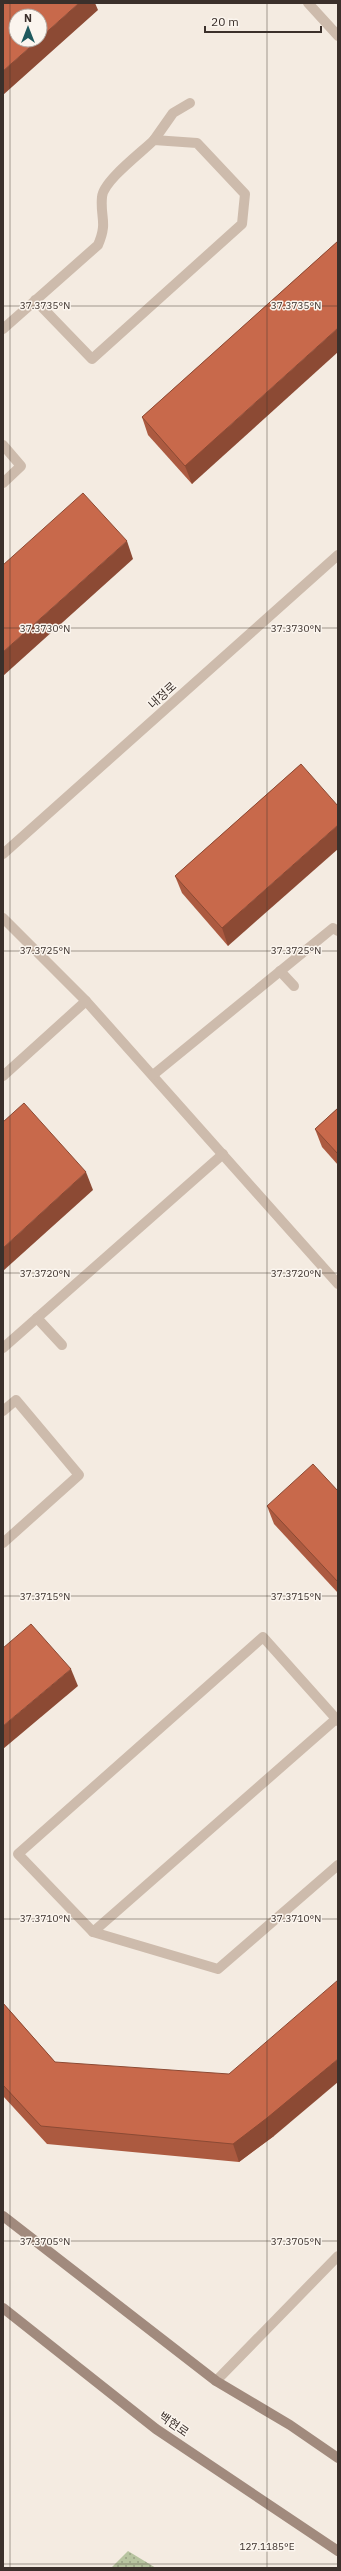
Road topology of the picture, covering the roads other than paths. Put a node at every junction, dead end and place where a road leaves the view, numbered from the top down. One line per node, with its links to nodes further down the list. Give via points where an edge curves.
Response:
1 (308, 3): 2 (street)
2 (338, 36)
3 (190, 103): 4 (street, via 173,113)
4 (154, 140): 5 (street, via 114,177 102,195 104,231 98,245); 5 (street, via 197,143 245,194 242,224 92,359)
5 (35, 300): 6 (street)
6 (3, 329)
7 (3, 446): 8 (street, via 21,466)
8 (3, 483)
9 (338, 555): 10 (street, 내정로)
10 (3, 854)
11 (3, 918): 15 (street)
12 (338, 931): 13 (street, via 334,928)
13 (280, 971): 14 (street); 16 (street)
14 (294, 986)
15 (86, 1000): 16 (street); 17 (street)
16 (153, 1075): 18 (street)
17 (3, 1076)
18 (223, 1154): 19 (street); 20 (street)
19 (338, 1284)
20 (37, 1318): 21 (street); 22 (street)
21 (62, 1345)
22 (3, 1348)
23 (3, 1411): 24 (street, via 16,1400 79,1475)
24 (3, 1543)
25 (337, 1720): 27 (street); 27 (street, via 263,1637 18,1854)
26 (338, 1864): 27 (street, via 218,1969)
27 (93, 1932)
28 (3, 2216): 31 (main road)
29 (338, 2256): 31 (street)
30 (3, 2308): 33 (main road, 백현로, via 156,2429)
31 (216, 2381): 32 (main road, via 290,2425)
32 (338, 2458)
33 (338, 2551)

